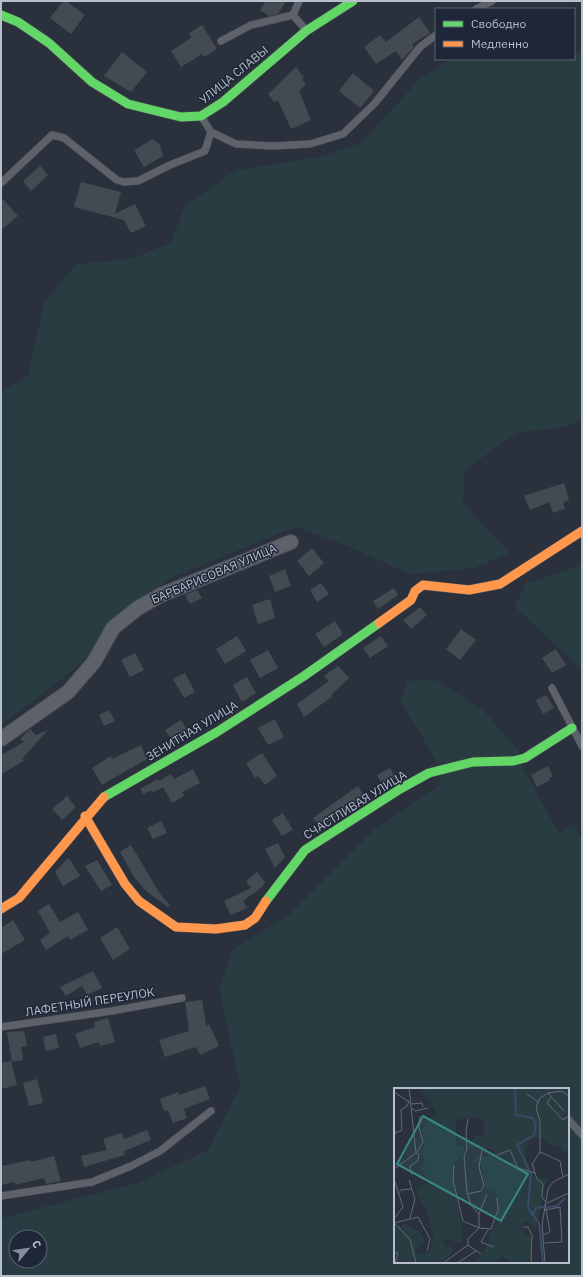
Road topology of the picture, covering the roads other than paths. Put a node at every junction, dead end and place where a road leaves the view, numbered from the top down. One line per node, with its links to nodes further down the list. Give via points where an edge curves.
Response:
1 (299, 1): 6 (lane)
2 (353, 1): 7 (street, УЛИЦА СЛАВЫ)
3 (492, 1): 4 (lane)
4 (478, 8)
5 (1, 15): 10 (street, УЛИЦА СЛАВЫ, via 18,22 49,43 92,82 128,104 181,117)
6 (293, 16): 7 (lane); 9 (lane, via 250,25)
7 (306, 31): 10 (street, УЛИЦА СЛАВЫ, via 223,102)
8 (435, 36): 11 (lane, via 420,47 375,103 343,134 310,144 273,146 236,144)
9 (221, 41)
10 (201, 116): 11 (lane)
11 (211, 132): 12 (lane, via 205,151 138,181 124,182 116,180 64,138 52,135)
12 (1, 183)
13 (582, 530): 19 (street, ЗЕНИТНАЯ УЛИЦА, via 500,584 469,590 423,586 418,588 411,600 304,676 217,732 102,798)
14 (291, 542): 17 (street, БАРБАРИСОВАЯ УЛИЦА, via 161,595 138,608 113,628 94,662 68,692)
15 (552, 688): 16 (lane)
16 (572, 728): 18 (lane); 19 (street, СЧАСТЛИВАЯ УЛИЦА, via 525,758 473,762 429,773 400,789 305,850 255,918 245,925 216,929 176,927 139,901 125,884)
17 (1, 739)
18 (582, 746)
19 (85, 816): 20 (street, ЗЕНИТНАЯ УЛИЦА, via 19,898)
20 (1, 909)
21 (182, 998): 22 (lane, ЛАФЕТНЫЙ ПЕРЕУЛОК)
22 (1, 1028)
23 (211, 1111): 26 (lane, via 160,1151 92,1182)
24 (569, 1120): 25 (lane)
25 (582, 1134)
26 (1, 1196)

